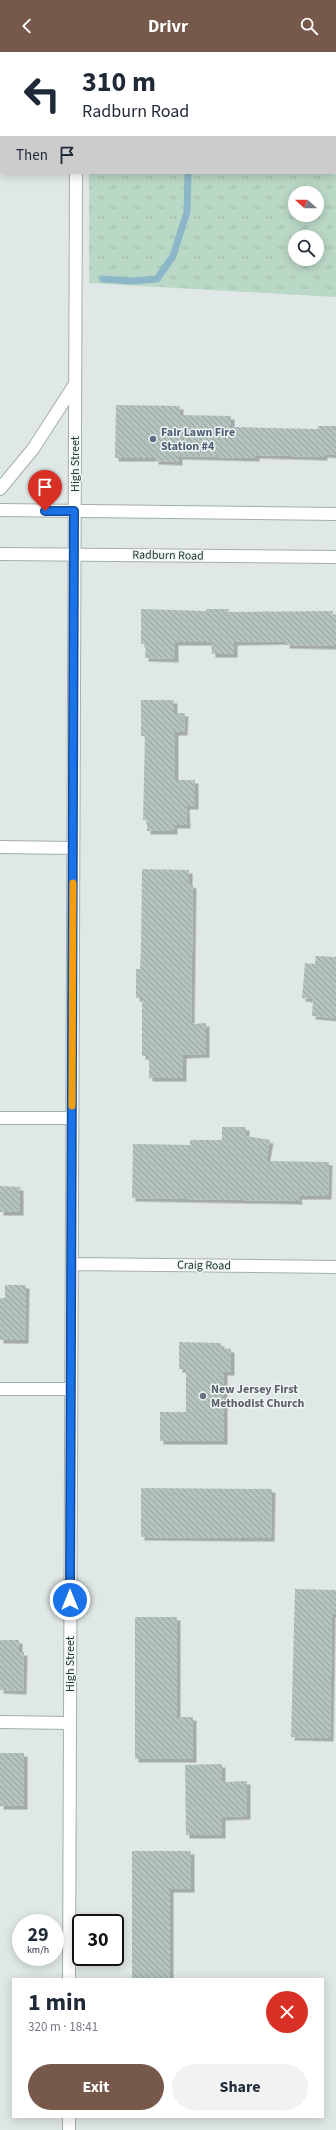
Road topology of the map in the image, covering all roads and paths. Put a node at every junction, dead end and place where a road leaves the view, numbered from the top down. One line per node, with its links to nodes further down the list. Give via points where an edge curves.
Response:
1 (76, 174): 2 (street, High Street)
2 (75, 384): 3 (street, via 33,450); 5 (street, High Street)
3 (0, 489)
4 (0, 510): 5 (street)
5 (74, 511): 6 (street); 8 (street, High Street)
6 (336, 514)
7 (0, 554): 8 (street, Radburn Road)
8 (74, 554): 9 (street, Radburn Road); 11 (street, High Street)
9 (336, 557)
10 (0, 848): 11 (street)
11 (73, 848): 13 (street, High Street)
12 (0, 1118): 13 (street)
13 (72, 1118): 14 (street, High Street)
14 (72, 1264): 15 (street, Craig Road); 17 (street, High Street)
15 (336, 1267)
16 (0, 1389): 17 (street)
17 (71, 1390): 19 (street, High Street)
18 (0, 1722): 19 (street)
19 (70, 1723): 20 (street, High Street)
20 (69, 1978)
21 (69, 2118): 22 (street)
22 (69, 2130)

